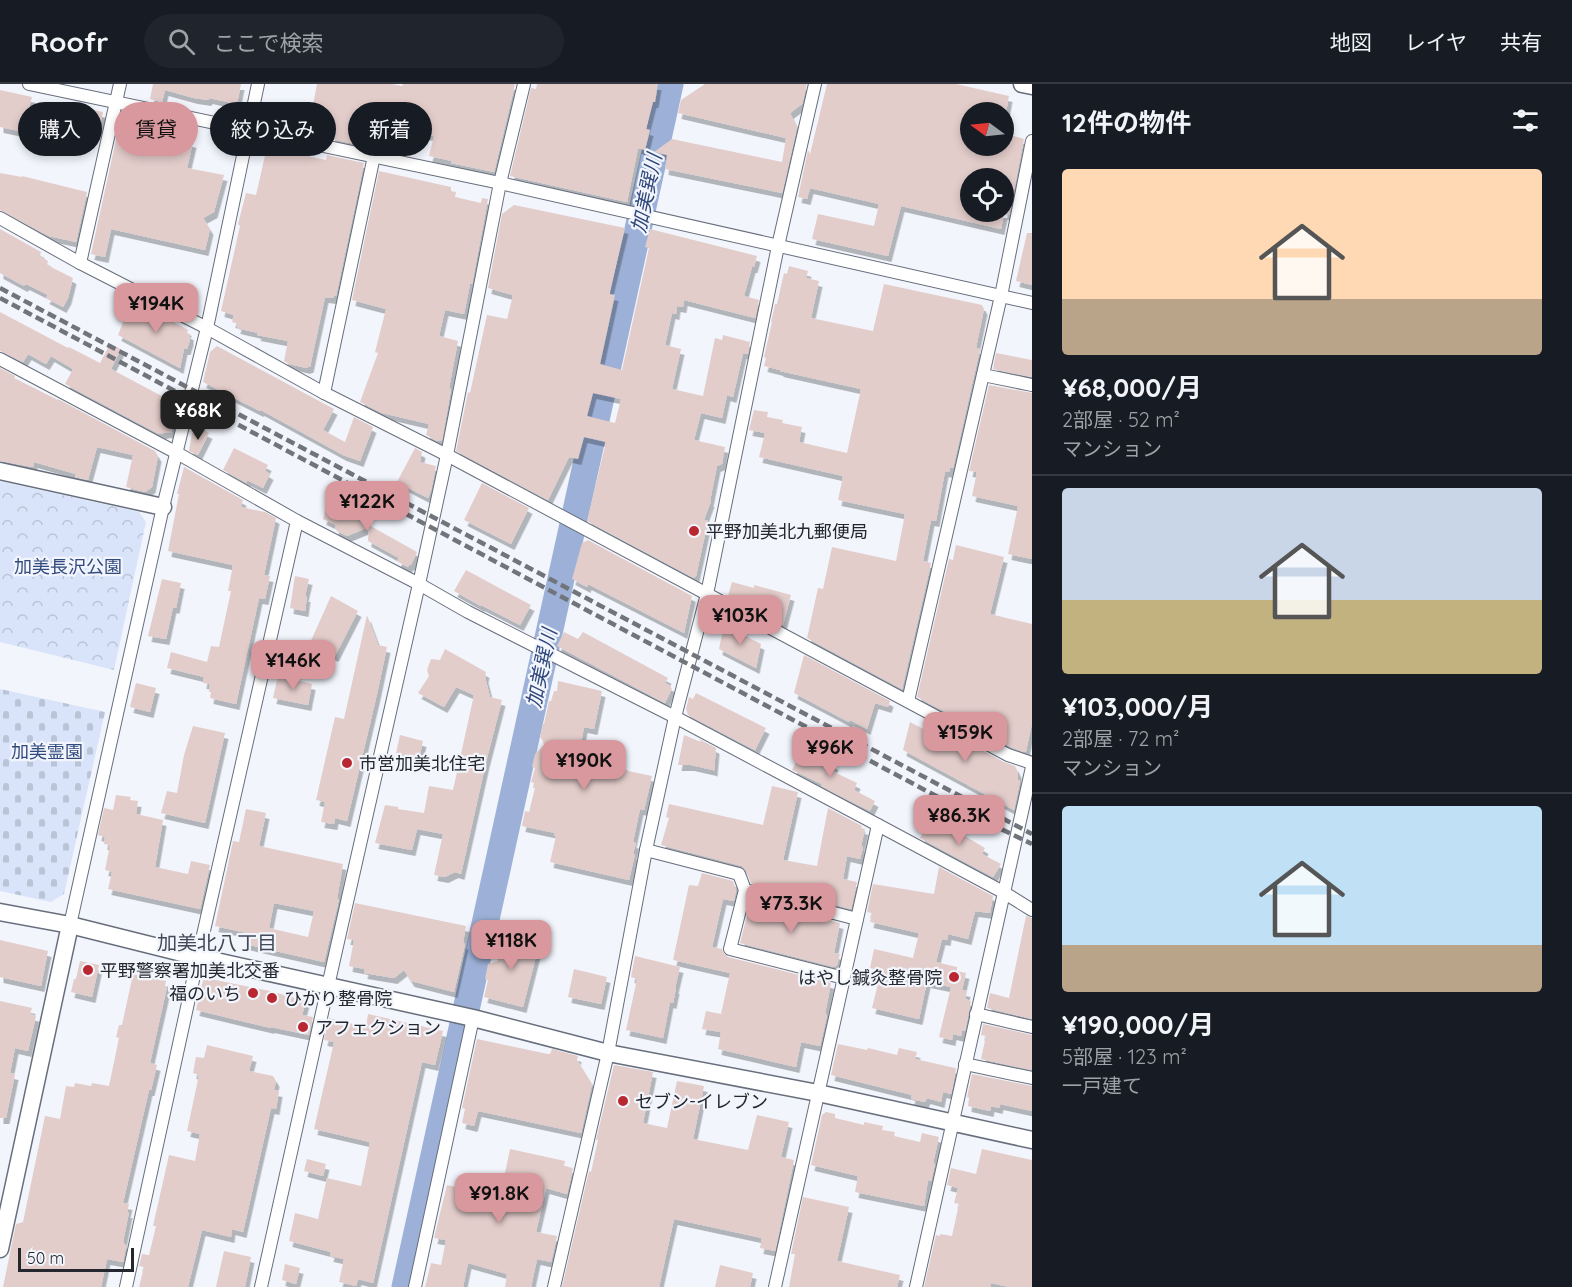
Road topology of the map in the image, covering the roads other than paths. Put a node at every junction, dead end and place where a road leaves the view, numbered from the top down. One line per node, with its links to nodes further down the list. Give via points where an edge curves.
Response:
1 (29, 84): 8 (street)
2 (120, 84): 8 (street)
3 (258, 84): 9 (street)
4 (524, 84): 14 (street)
5 (815, 84): 16 (street)
6 (1022, 84): 7 (street)
7 (1032, 86)
8 (116, 102)
9 (254, 102)
10 (114, 111): 17 (street)
11 (1032, 141): 18 (street)
12 (242, 156): 20 (street)
13 (374, 156): 14 (street); 24 (street)
14 (500, 183): 16 (street); 26 (street)
15 (0, 218): 17 (street)
16 (778, 246): 18 (street); 31 (street)
17 (80, 262): 20 (street)
18 (1001, 296): 19 (street); 22 (street)
19 (1032, 303)
20 (207, 328): 24 (street); 25 (street)
21 (0, 359): 25 (street)
22 (983, 375): 23 (street); 32 (street)
23 (1032, 385)
24 (324, 393): 26 (street)
25 (177, 453): 28 (street); 29 (street)
26 (447, 455): 30 (street); 31 (street)
27 (0, 471): 28 (street)
28 (163, 507): 42 (street)
29 (297, 521): 30 (street); 43 (street)
30 (419, 584): 33 (street); 45 (street)
31 (706, 594): 32 (street); 33 (street)
32 (908, 701): 34 (street)
33 (675, 717): 35 (street); 36 (street)
34 (1032, 765): 38 (street)
35 (878, 825): 38 (street); 41 (street)
36 (646, 850): 37 (street, via 739,874); 49 (street)
37 (745, 890): 41 (street); 44 (street, via 730,949)
38 (1003, 892): 39 (street); 46 (street)
39 (1032, 910)
40 (0, 912): 42 (street)
41 (857, 919): 44 (street)
42 (70, 926): 43 (street); 55 (street)
43 (198, 957): 45 (street); 56 (street)
44 (844, 978): 52 (street)
45 (328, 986): 47 (street); 57 (street)
46 (976, 1014): 48 (street); 50 (street)
47 (467, 1016): 49 (street); 58 (street)
48 (1032, 1027)
49 (608, 1053): 52 (street); 59 (street)
50 (965, 1064): 51 (street); 53 (street)
51 (1032, 1078)
52 (818, 1093): 53 (street); 60 (street)
53 (952, 1123): 54 (street); 61 (street)
54 (1032, 1140)
55 (0, 1249)
56 (126, 1287)
57 (261, 1287)
58 (415, 1287)
59 (554, 1287)
60 (775, 1287)
61 (916, 1287)

